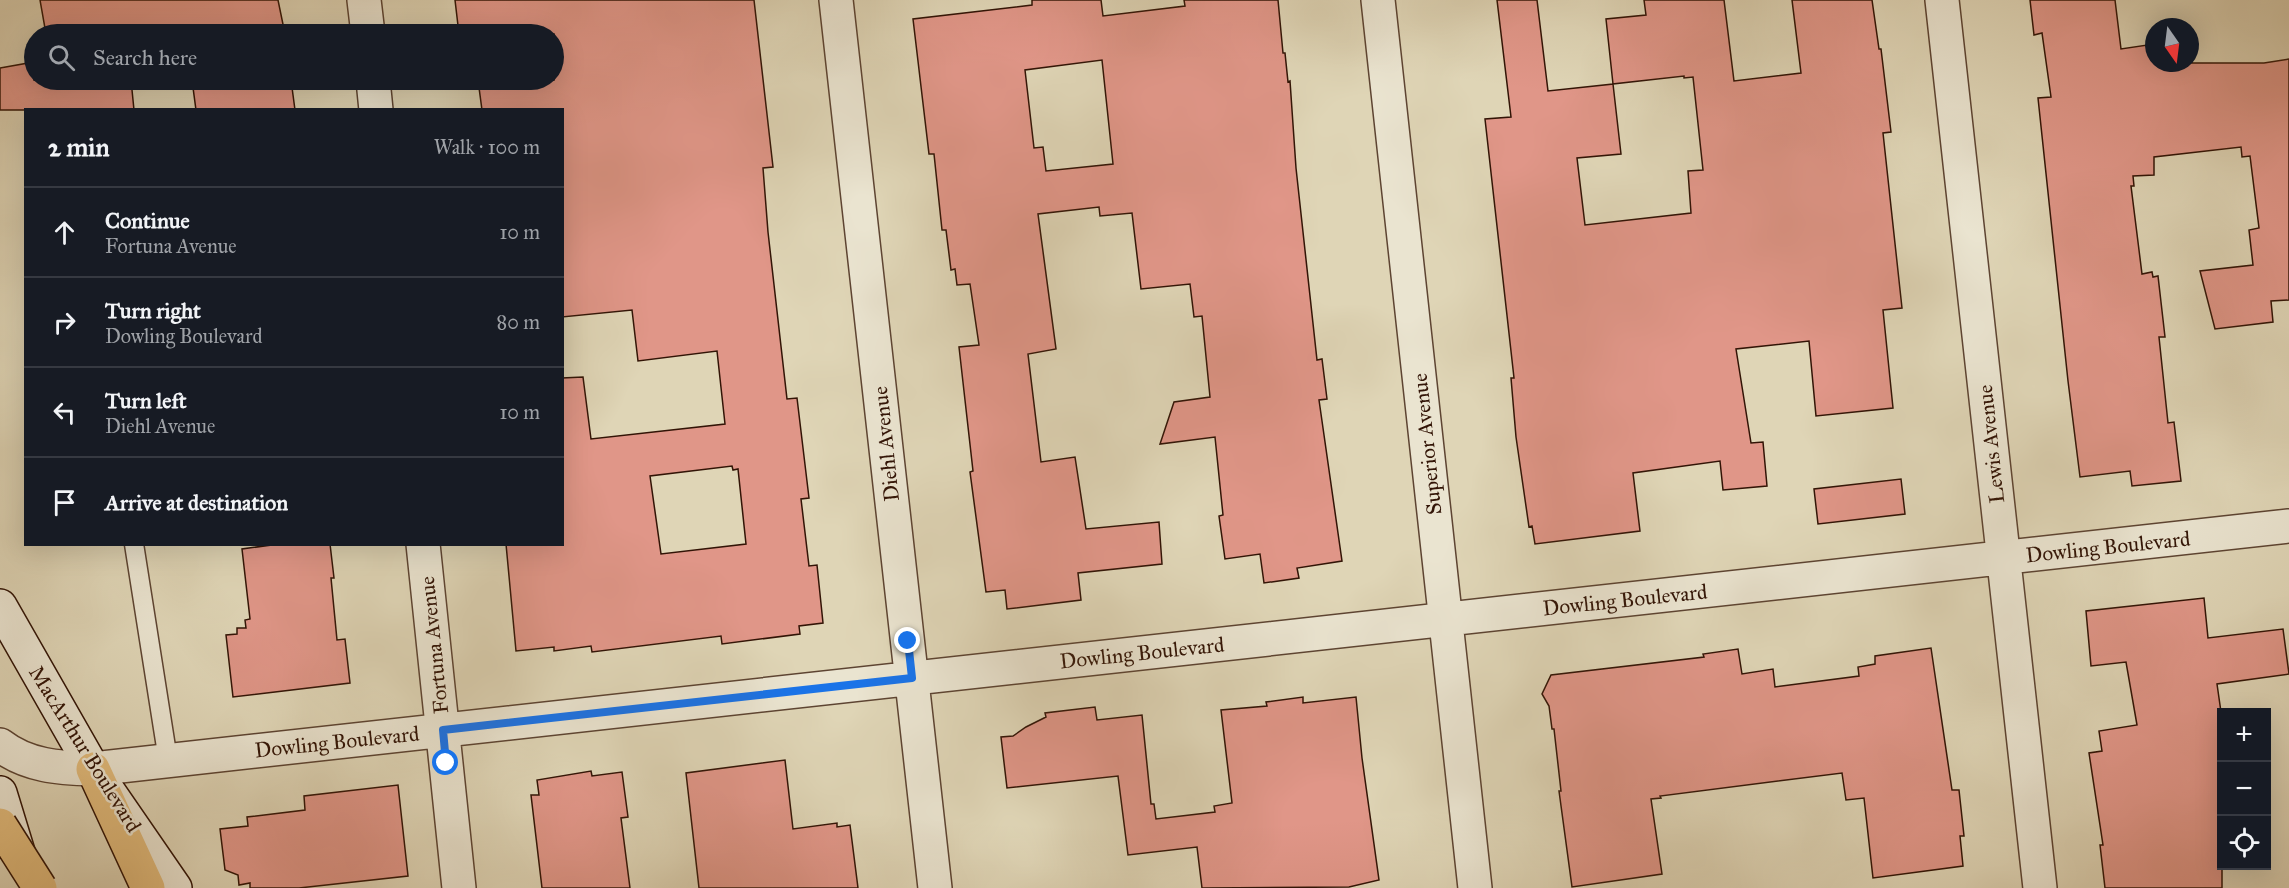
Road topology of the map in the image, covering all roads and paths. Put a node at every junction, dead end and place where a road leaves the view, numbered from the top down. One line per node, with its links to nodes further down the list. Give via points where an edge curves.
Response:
1 (364, 0): 5 (street)
2 (836, 0): 14 (street, Diehl Avenue)
3 (1378, 0): 13 (street, Superior Avenue)
4 (1942, 0): 11 (street, Lewis Avenue)
5 (367, 24)
6 (374, 90): 7 (street)
7 (376, 108)
8 (2289, 526): 11 (street, Dowling Boulevard)
9 (134, 546): 17 (lane)
10 (423, 546): 15 (street, Fortuna Avenue)
11 (2004, 558): 13 (street, Dowling Boulevard); 28 (street, Lewis Avenue)
12 (0, 606): 18 (street, MacArthur Boulevard)
13 (1446, 620): 14 (street, Dowling Boulevard); 27 (street, Superior Avenue)
14 (912, 678): 15 (street, Dowling Boulevard); 26 (street, Diehl Avenue)
15 (443, 730): 17 (street, Dowling Boulevard); 25 (street, Fortuna Avenue)
16 (0, 745): 18 (street, Dowling Boulevard, via 27,761 56,768)
17 (168, 760): 18 (street, Dowling Boulevard)
18 (93, 769): 23 (highway); 24 (street, MacArthur Boulevard)
19 (0, 793): 21 (street)
20 (0, 825): 22 (highway, bridge)
21 (30, 888)
22 (40, 888)
23 (148, 888)
24 (175, 888)
25 (459, 888)
26 (935, 888)
27 (1475, 888)
28 (2040, 888)

